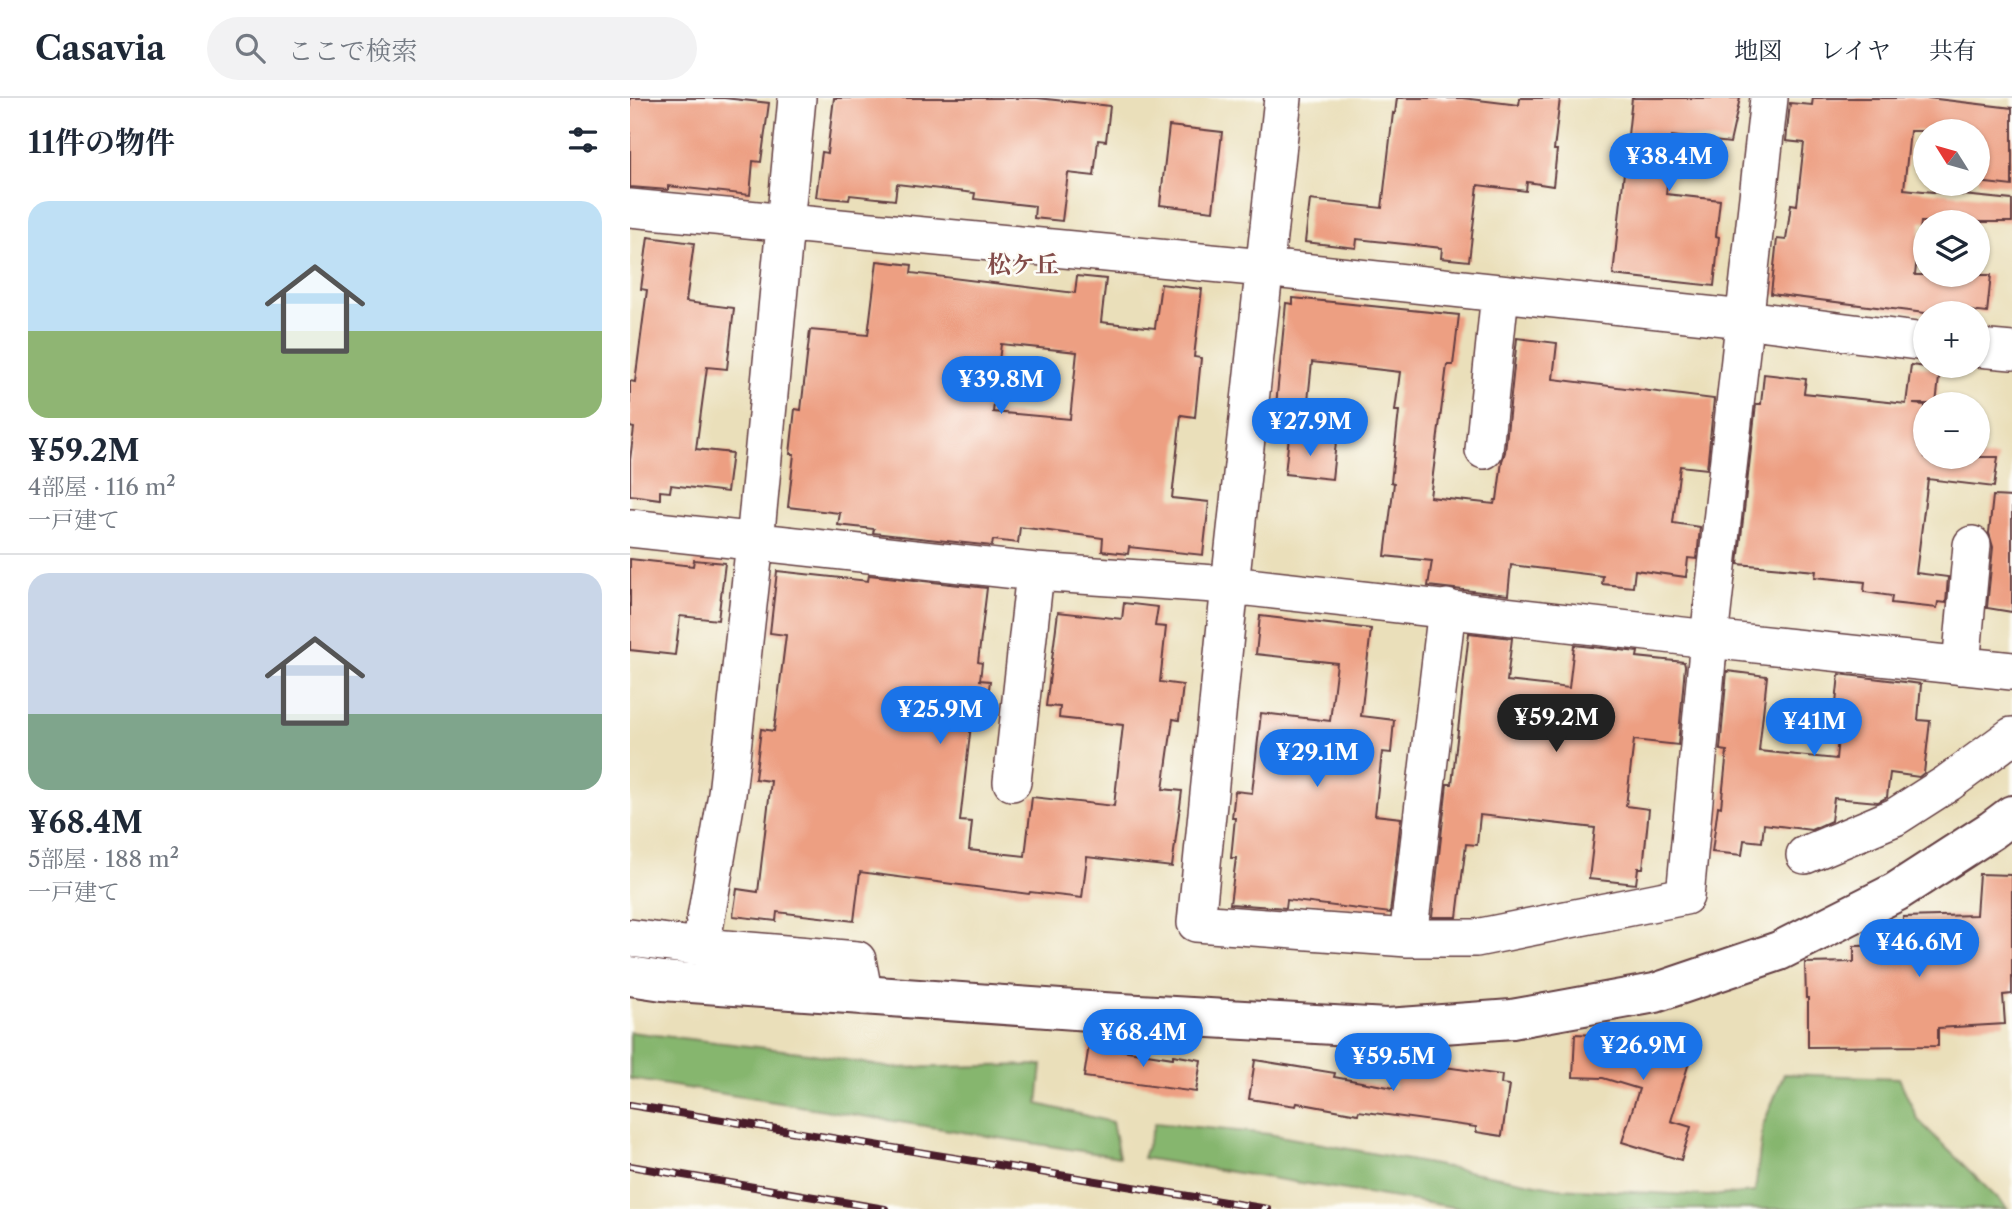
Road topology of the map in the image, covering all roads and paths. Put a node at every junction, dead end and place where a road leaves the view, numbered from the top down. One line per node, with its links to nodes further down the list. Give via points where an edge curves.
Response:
1 (797, 98): 5 (street)
2 (1283, 98): 6 (street)
3 (1769, 98): 8 (street)
4 (630, 208): 5 (street)
5 (785, 224): 6 (street); 14 (street)
6 (1264, 268): 7 (street); 17 (street)
7 (1500, 293): 8 (street); 12 (street)
8 (1744, 319): 9 (street); 19 (street)
9 (1913, 340)
10 (1990, 349): 11 (street)
11 (2012, 351)
12 (1484, 450)
13 (630, 528): 14 (street)
14 (755, 542): 16 (street); 28 (street, via 727,794)
15 (1972, 545): 20 (street)
16 (1035, 572): 17 (street); 23 (street)
17 (1230, 585): 18 (street); 27 (street, via 1196,923)
18 (1447, 608): 19 (street); 27 (street)
19 (1709, 639): 20 (street); 27 (street, via 1685,896 1476,938)
20 (1961, 666): 21 (street)
21 (2012, 671)
22 (2012, 736): 25 (street, via 1895,817)
23 (1012, 782)
24 (2012, 815): 30 (street, via 1896,892 1779,951 1655,993 1512,1019 1387,1028)
25 (1805, 855)
26 (630, 938): 28 (street)
27 (1408, 938)
28 (701, 947): 30 (street, via 857,960)
29 (630, 976): 30 (street)
30 (864, 996)

